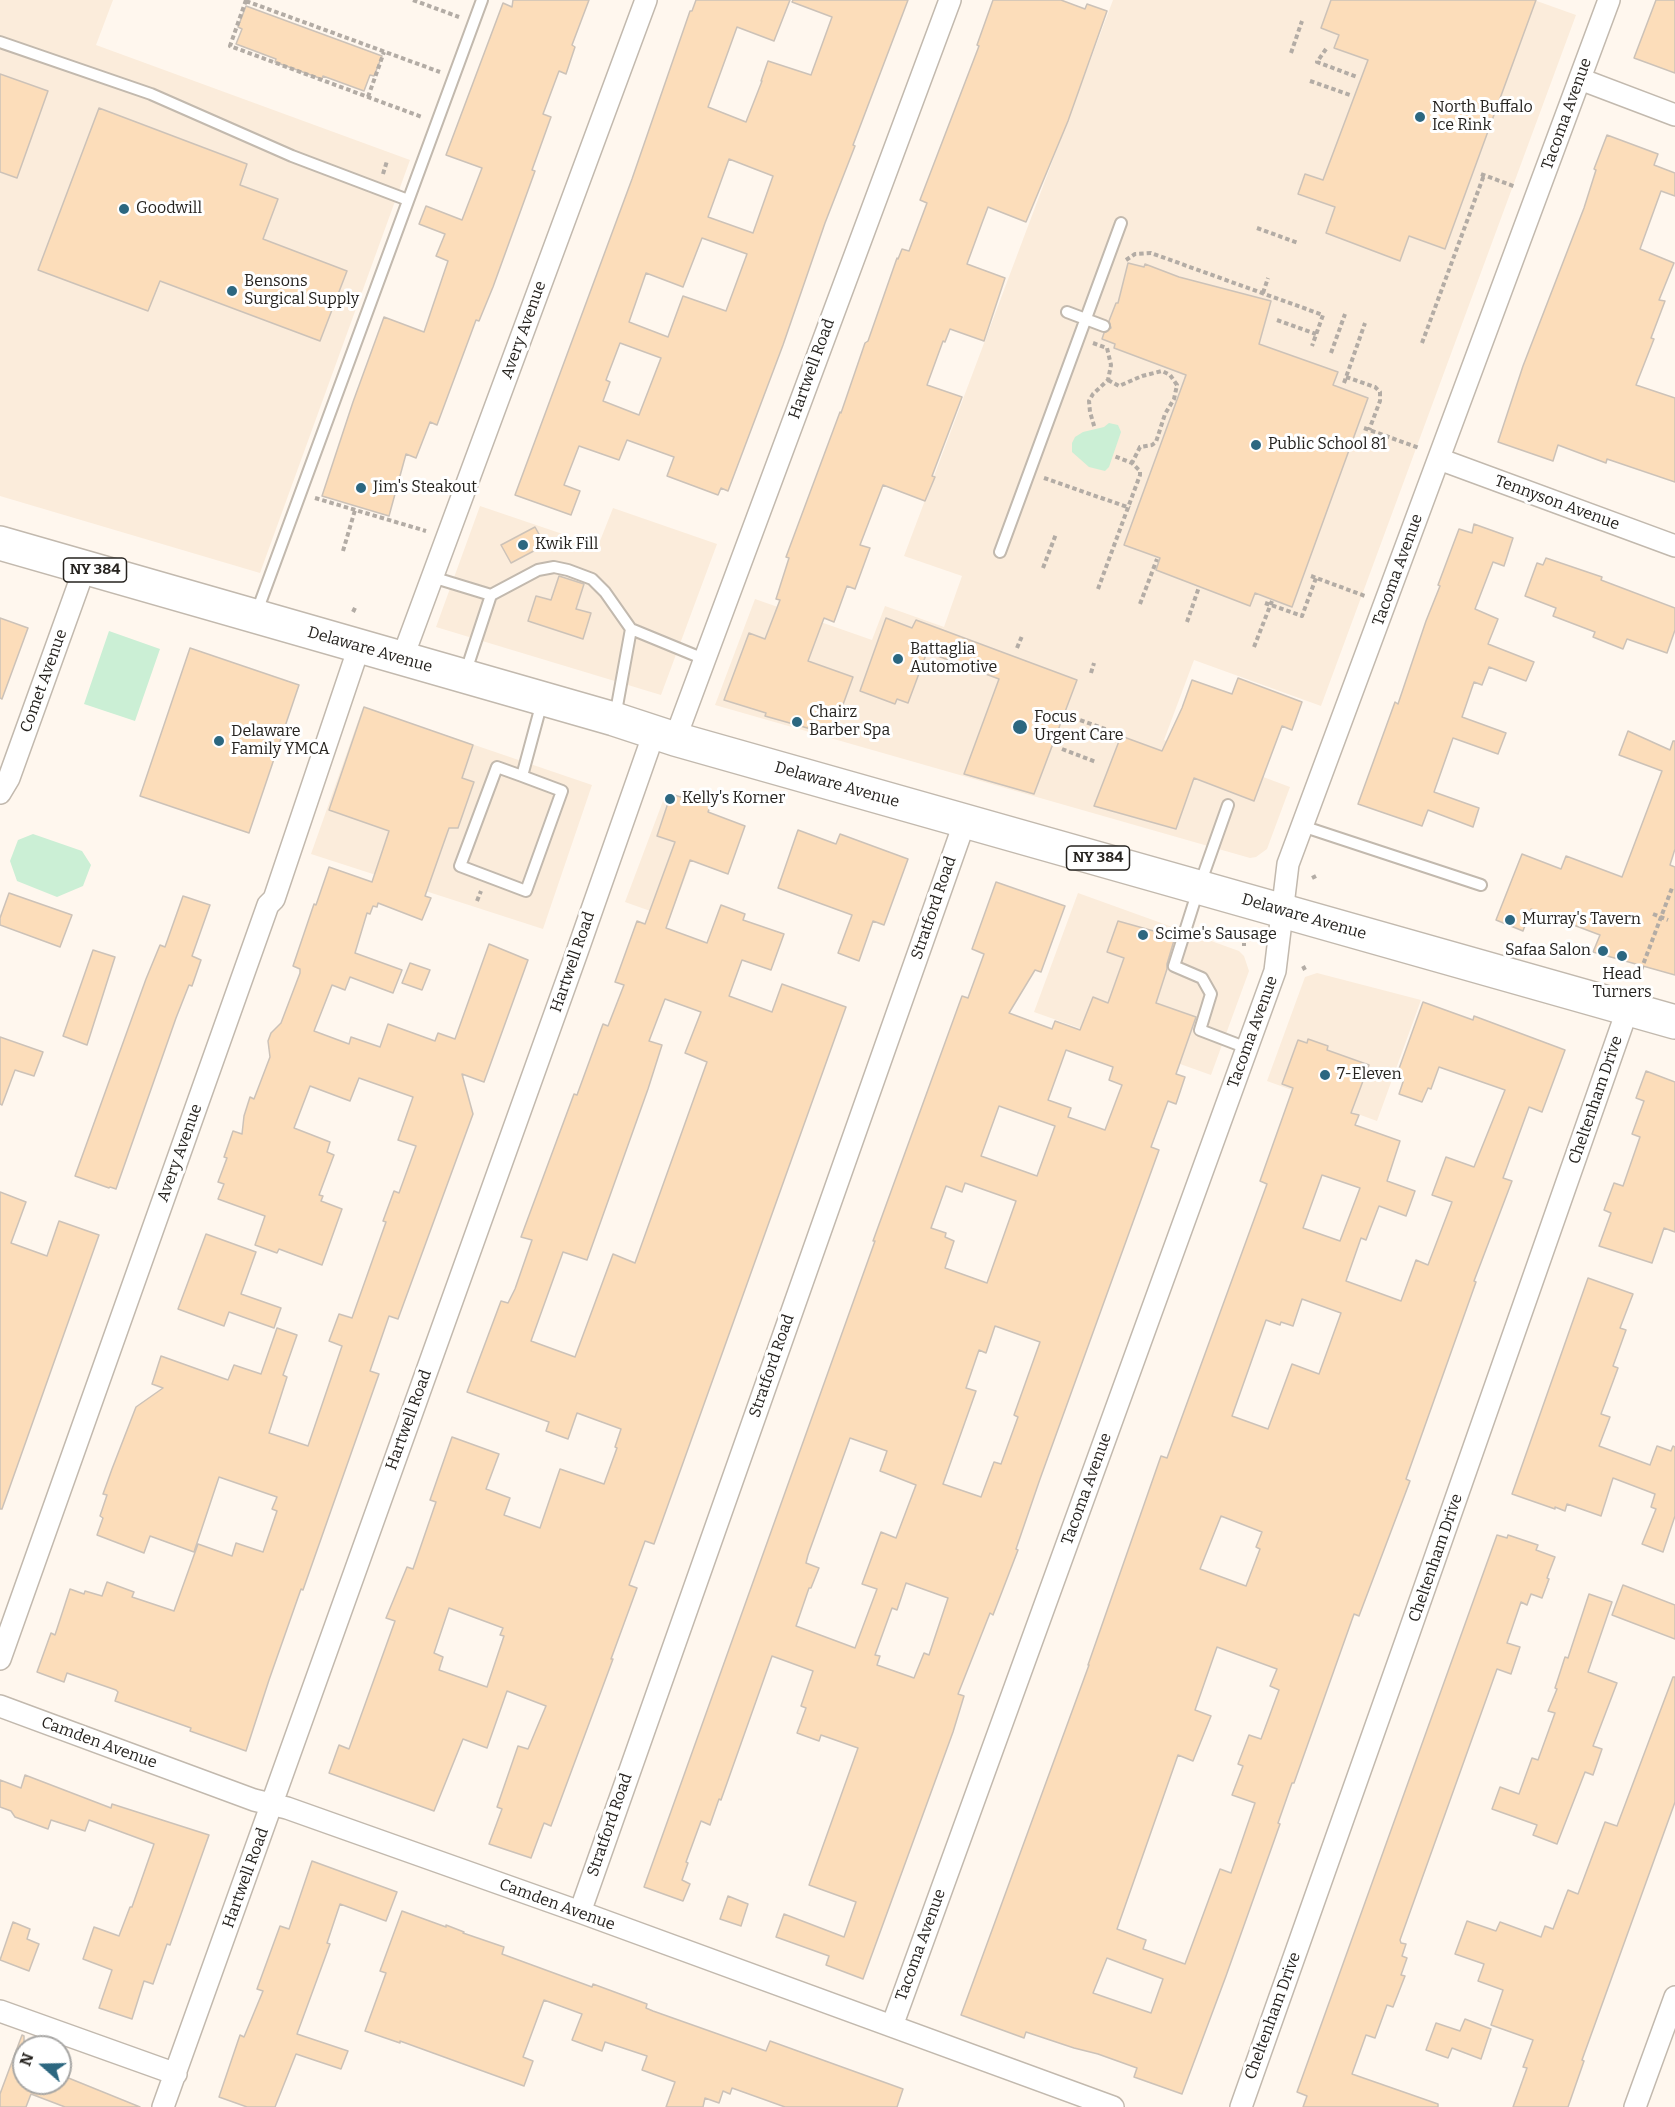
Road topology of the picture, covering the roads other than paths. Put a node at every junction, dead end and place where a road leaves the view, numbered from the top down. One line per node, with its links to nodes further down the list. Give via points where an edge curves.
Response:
1 (482, 0): 8 (lane)
2 (646, 0): 18 (street, Avery Avenue)
3 (950, 0): 24 (street, Hartwell Road)
4 (1609, 0): 6 (street, Tacoma Avenue)
5 (0, 42): 8 (lane, via 151,94 292,156)
6 (1580, 79): 7 (street); 13 (street, Tacoma Avenue)
7 (1675, 115)
8 (408, 200): 20 (lane)
9 (1121, 223): 11 (lane)
10 (1067, 312): 11 (lane)
11 (1085, 319): 12 (lane); 16 (lane)
12 (1104, 326)
13 (1439, 459): 15 (street, Tennyson Avenue); 33 (street, Tacoma Avenue)
14 (0, 543): 17 (main road, Delaware Avenue / NY 384)
15 (1675, 546)
16 (1000, 552)
17 (85, 567): 20 (main road, Delaware Avenue / NY 384); 30 (street, Comet Avenue)
18 (432, 577): 19 (lane); 23 (street, Avery Avenue)
19 (491, 595): 21 (lane, via 538,570 568,570 592,579); 25 (lane)
20 (255, 617): 22 (main road, Delaware Avenue / NY 384)
21 (631, 629): 24 (lane); 27 (lane)
22 (359, 647): 23 (main road, Delaware Avenue / NY 384); 40 (street, Avery Avenue, via 274,899 260,927)
23 (402, 659): 25 (main road, Delaware Avenue / NY 384)
24 (704, 659): 28 (street, Hartwell Road)
25 (465, 677): 26 (main road, Delaware Avenue / NY 384)
26 (543, 699): 27 (main road, Delaware Avenue / NY 384); 29 (lane)
27 (614, 719): 28 (main road, Delaware Avenue / NY 384)
28 (664, 736): 32 (main road, Delaware Avenue / NY 384); 42 (street, Hartwell Road, via 576,956)
29 (522, 776): 29 (lane, via 497,767 460,866 526,891 562,791)
30 (3, 783)
31 (1228, 805): 35 (lane)
32 (965, 821): 35 (main road, Delaware Avenue / NY 384); 43 (street, Stratford Road)
33 (1302, 826): 34 (lane); 36 (street, Tacoma Avenue, via 1288,864)
34 (1481, 885)
35 (1198, 887): 36 (main road, Delaware Avenue / NY 384); 39 (lane, via 1174,966 1202,978 1211,994 1200,1030)
36 (1283, 911): 37 (main road, Delaware Avenue / NY 384); 39 (street, Tacoma Avenue, via 1275,971)
37 (1628, 1008): 38 (main road, Delaware Avenue / NY 384); 50 (street, Cheltenham Drive)
38 (1675, 1022)
39 (1247, 1048): 46 (street, Tacoma Avenue)
40 (0, 1659)
41 (0, 1706): 42 (street, Camden Avenue)
42 (272, 1805): 43 (street, Camden Avenue); 47 (street, Hartwell Road)
43 (580, 1912): 46 (street, Camden Avenue)
44 (1675, 1997): 51 (street)
45 (0, 2011): 47 (street)
46 (892, 2026): 49 (street, Camden Avenue)
47 (176, 2074): 48 (street, Hartwell Road)
48 (164, 2107)
49 (1113, 2107)
50 (1241, 2107)
51 (1635, 2107)

